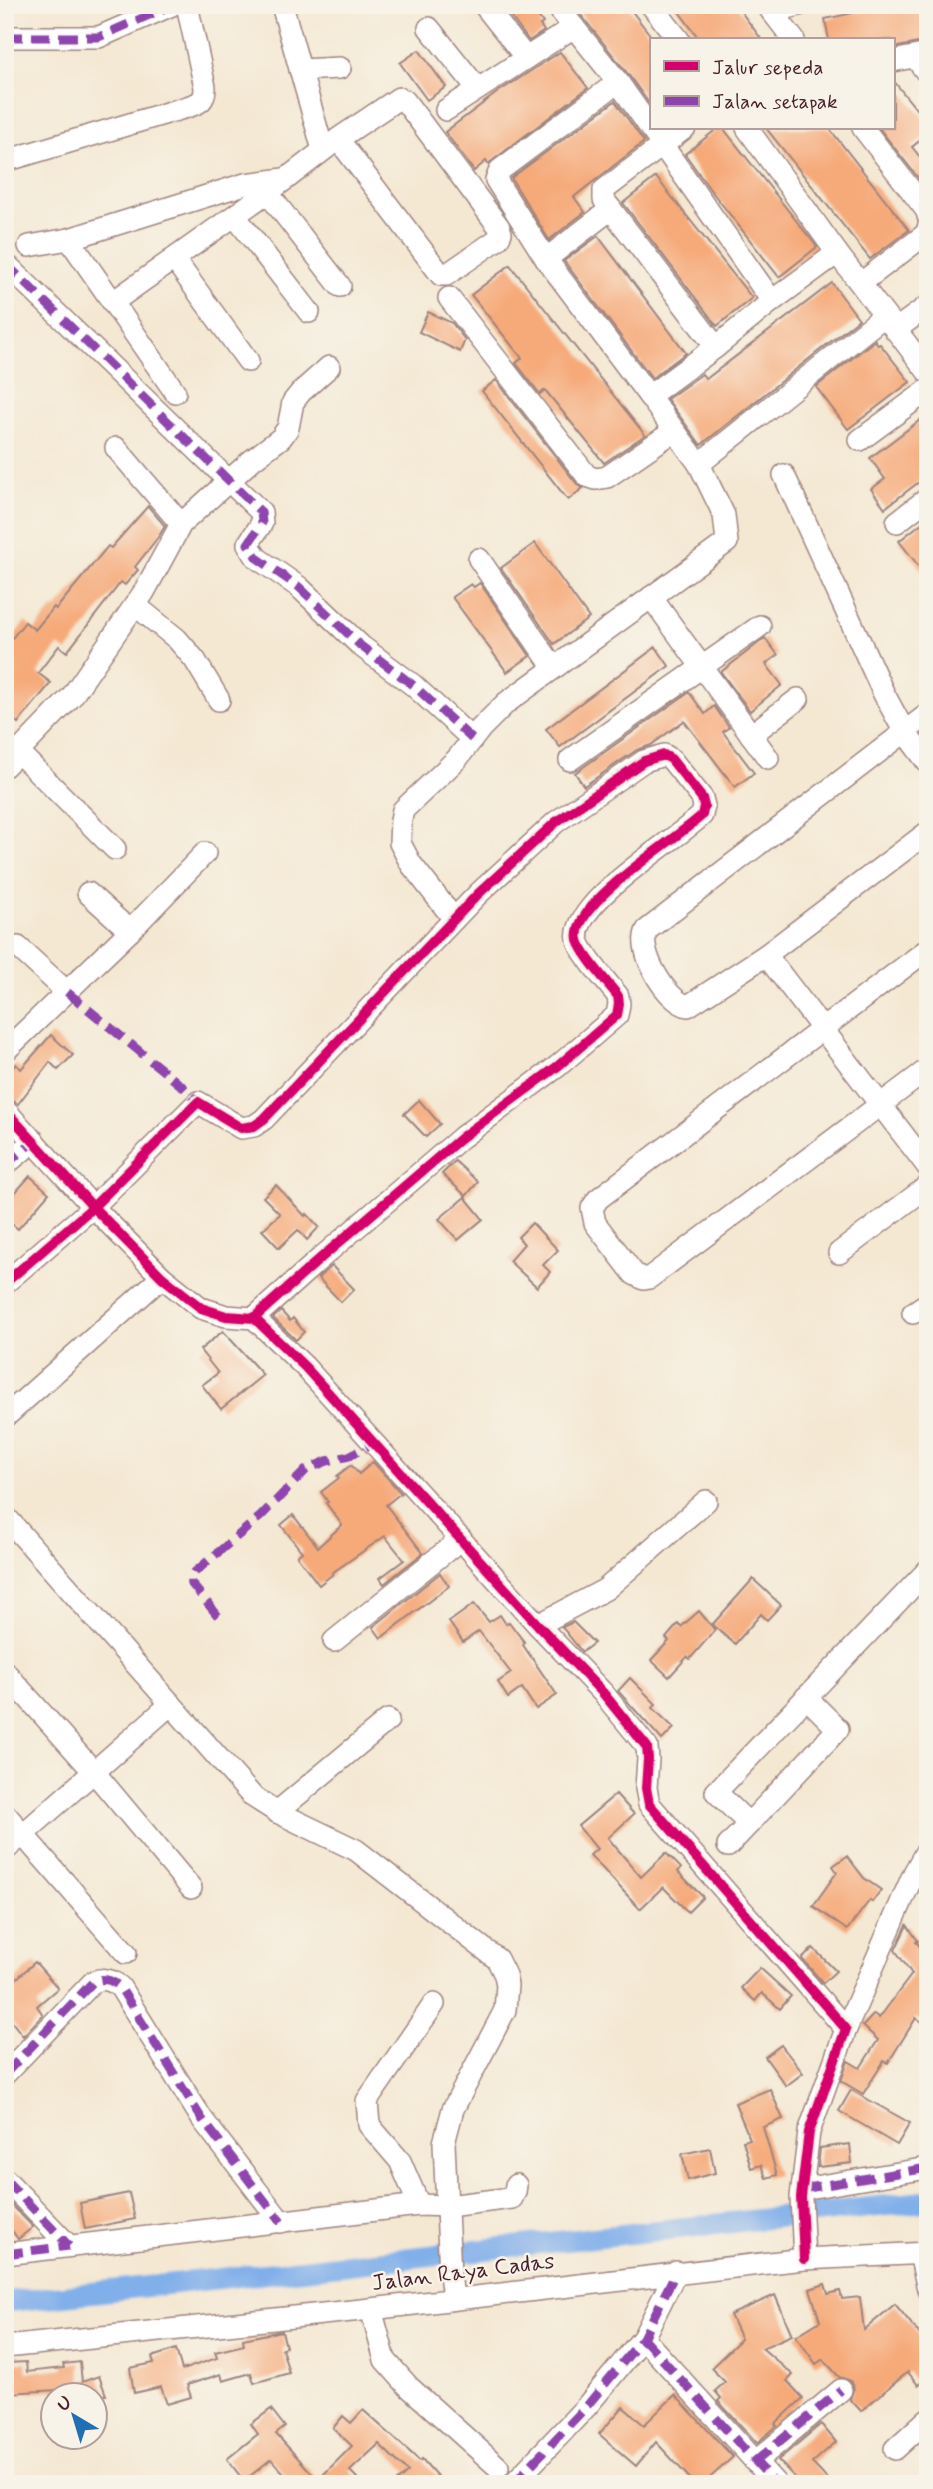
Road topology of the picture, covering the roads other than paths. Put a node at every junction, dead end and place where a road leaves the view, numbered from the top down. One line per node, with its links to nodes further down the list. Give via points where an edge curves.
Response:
1 (172, 5): 11 (street, via 99,37)
2 (187, 5): 29 (street, via 205,87 203,100)
3 (282, 5): 18 (street)
4 (484, 5): 14 (street)
5 (556, 5): 9 (street)
6 (651, 5): 12 (street)
7 (799, 5): 8 (street)
8 (769, 8): 13 (street)
9 (574, 27): 14 (street); 19 (street)
10 (429, 28): 20 (street)
11 (5, 37)
12 (677, 38)
13 (792, 38)
14 (526, 58): 20 (street)
15 (894, 61): 16 (street)
16 (924, 62)
17 (340, 68): 18 (street)
18 (300, 70): 28 (street)
19 (618, 82): 22 (street); 39 (street, via 500,170 496,180)
20 (478, 89): 21 (street)
21 (446, 110)
22 (650, 126)
23 (653, 130): 27 (street)
24 (682, 130): 27 (street)
25 (748, 130): 38 (street)
26 (865, 130): 34 (street)
27 (663, 144): 32 (street, via 604,190); 45 (street)
28 (330, 145): 28 (street, via 395,99 405,101 499,227 500,237 440,275); 30 (street)
29 (5, 162)
30 (286, 179): 31 (street); 36 (street, via 244,184)
31 (267, 192): 33 (street); 43 (street)
32 (611, 209): 39 (street); 50 (street)
33 (235, 216): 40 (street); 48 (street)
34 (928, 216)
35 (928, 228): 42 (street)
36 (69, 239): 37 (street); 46 (street)
37 (29, 246)
38 (837, 253): 42 (street); 45 (street)
39 (546, 259): 56 (street)
40 (174, 260): 46 (street); 51 (street)
41 (5, 263): 62 (street)
42 (861, 283): 49 (street)
43 (340, 286)
44 (449, 298): 57 (street, via 587,476 607,477)
45 (772, 301): 50 (street)
46 (113, 302): 55 (street)
47 (928, 306): 49 (street)
48 (309, 312)
49 (890, 323): 53 (street); 60 (street)
50 (716, 347): 56 (street)
51 (248, 361)
52 (329, 367): 62 (street, via 293,402 281,438)
53 (928, 372)
54 (928, 390): 58 (street)
55 (175, 392)
56 (649, 396): 57 (street)
57 (674, 431): 60 (street)
58 (860, 440)
59 (116, 448): 65 (street)
60 (699, 464): 67 (street, via 724,515 727,542)
61 (784, 475): 75 (street)
62 (228, 481): 65 (street); 77 (street, via 263,516 248,544 257,558 299,587)
63 (928, 498): 64 (street)
64 (897, 522)
65 (181, 524): 68 (street)
66 (478, 559): 71 (street)
67 (651, 597): 70 (street); 71 (street)
68 (135, 605): 72 (street, via 177,639); 79 (street, via 72,696)
69 (760, 626): 70 (street)
70 (701, 666): 76 (street); 80 (street)
71 (554, 668): 77 (street, via 506,703)
72 (219, 699)
73 (798, 699): 76 (street)
74 (928, 714): 75 (street)
75 (904, 732): 81 (street); 90 (street, via 644,936 644,948 660,981 681,1005 688,1006)
76 (751, 735): 78 (street)
77 (472, 739): 86 (street, via 403,810 399,832 411,864)
78 (768, 758)
79 (12, 760): 83 (street)
80 (570, 760)
81 (928, 762)
82 (928, 832): 90 (street)
83 (115, 849)
84 (205, 853): 87 (street)
85 (88, 893): 87 (street)
86 (454, 919): 101 (street, via 264,1119 241,1128 198,1102); 105 (street, via 556,822 645,761 664,755 702,798 702,815 614,883 576,930 579,943 618,996 617,1015 558,1066 462,1137)
87 (130, 931): 91 (street)
88 (18, 947): 91 (street)
89 (928, 949): 92 (street)
90 (766, 955): 92 (street)
91 (67, 992): 93 (street)
92 (822, 1030): 95 (street); 95 (street, via 598,1199 592,1215 605,1237 634,1274 649,1278)
93 (5, 1051)
94 (928, 1069): 95 (street)
95 (880, 1105): 99 (street)
96 (5, 1110): 97 (street)
97 (34, 1141): 98 (street); 101 (street)
98 (5, 1165)
99 (928, 1167)
100 (928, 1186): 102 (street)
101 (93, 1207): 103 (street); 104 (street)
102 (839, 1253)
103 (162, 1277): 105 (street, via 201,1308); 106 (street)
104 (5, 1283)
105 (254, 1318): 109 (street, via 305,1367)
106 (5, 1417)
107 (706, 1501): 111 (street, via 606,1589)
108 (5, 1516): 115 (street)
109 (461, 1539): 111 (street); 112 (street)
110 (928, 1570): 114 (street)
111 (538, 1625): 128 (street, via 647,1747 649,1804)
112 (334, 1641)
113 (5, 1672): 117 (street)
114 (806, 1697): 120 (street, via 838,1729); 120 (street, via 716,1793)
115 (172, 1704): 117 (street); 118 (street, via 252,1796)
116 (388, 1720): 118 (street)
117 (94, 1772): 121 (street); 125 (street)
118 (277, 1812): 135 (street, via 356,1850 492,1954 505,1975 505,2010 453,2109 444,2143)
119 (5, 1814): 121 (street)
120 (748, 1824): 122 (street)
121 (23, 1835): 124 (street); 126 (street)
122 (728, 1846)
123 (928, 1848): 128 (street)
124 (5, 1850)
125 (191, 1888)
126 (126, 1953)
127 (434, 2004): 134 (street, via 367,2101 369,2125 400,2161)
128 (846, 2028): 133 (street, via 809,2132)
129 (5, 2074): 136 (street, via 93,1982 114,1982 202,2119)
130 (928, 2168): 133 (street)
131 (5, 2179): 137 (street)
132 (516, 2185): 135 (street, via 512,2198)
133 (802, 2193): 140 (street)
134 (419, 2205): 135 (street); 136 (street)
135 (448, 2215): 143 (street)
136 (281, 2222): 137 (street)
137 (69, 2246): 139 (street)
138 (924, 2253): 140 (street, Jalan Raya Cadas); 142 (street)
139 (5, 2254)
140 (804, 2259): 141 (street, Jalan Raya Cadas)
141 (676, 2273): 143 (street, Jalan Raya Cadas); 145 (street)
142 (928, 2289)
143 (453, 2298): 144 (street, Jalan Raya Cadas)
144 (371, 2309): 146 (street, Jalan Raya Cadas); 151 (street, via 384,2360)
145 (643, 2338): 150 (street); 152 (street)
146 (5, 2347)
147 (841, 2390): 150 (street)
148 (928, 2419): 149 (street)
149 (895, 2449)
150 (755, 2462): 153 (street)
151 (498, 2467)
152 (513, 2484)
153 (776, 2484)

